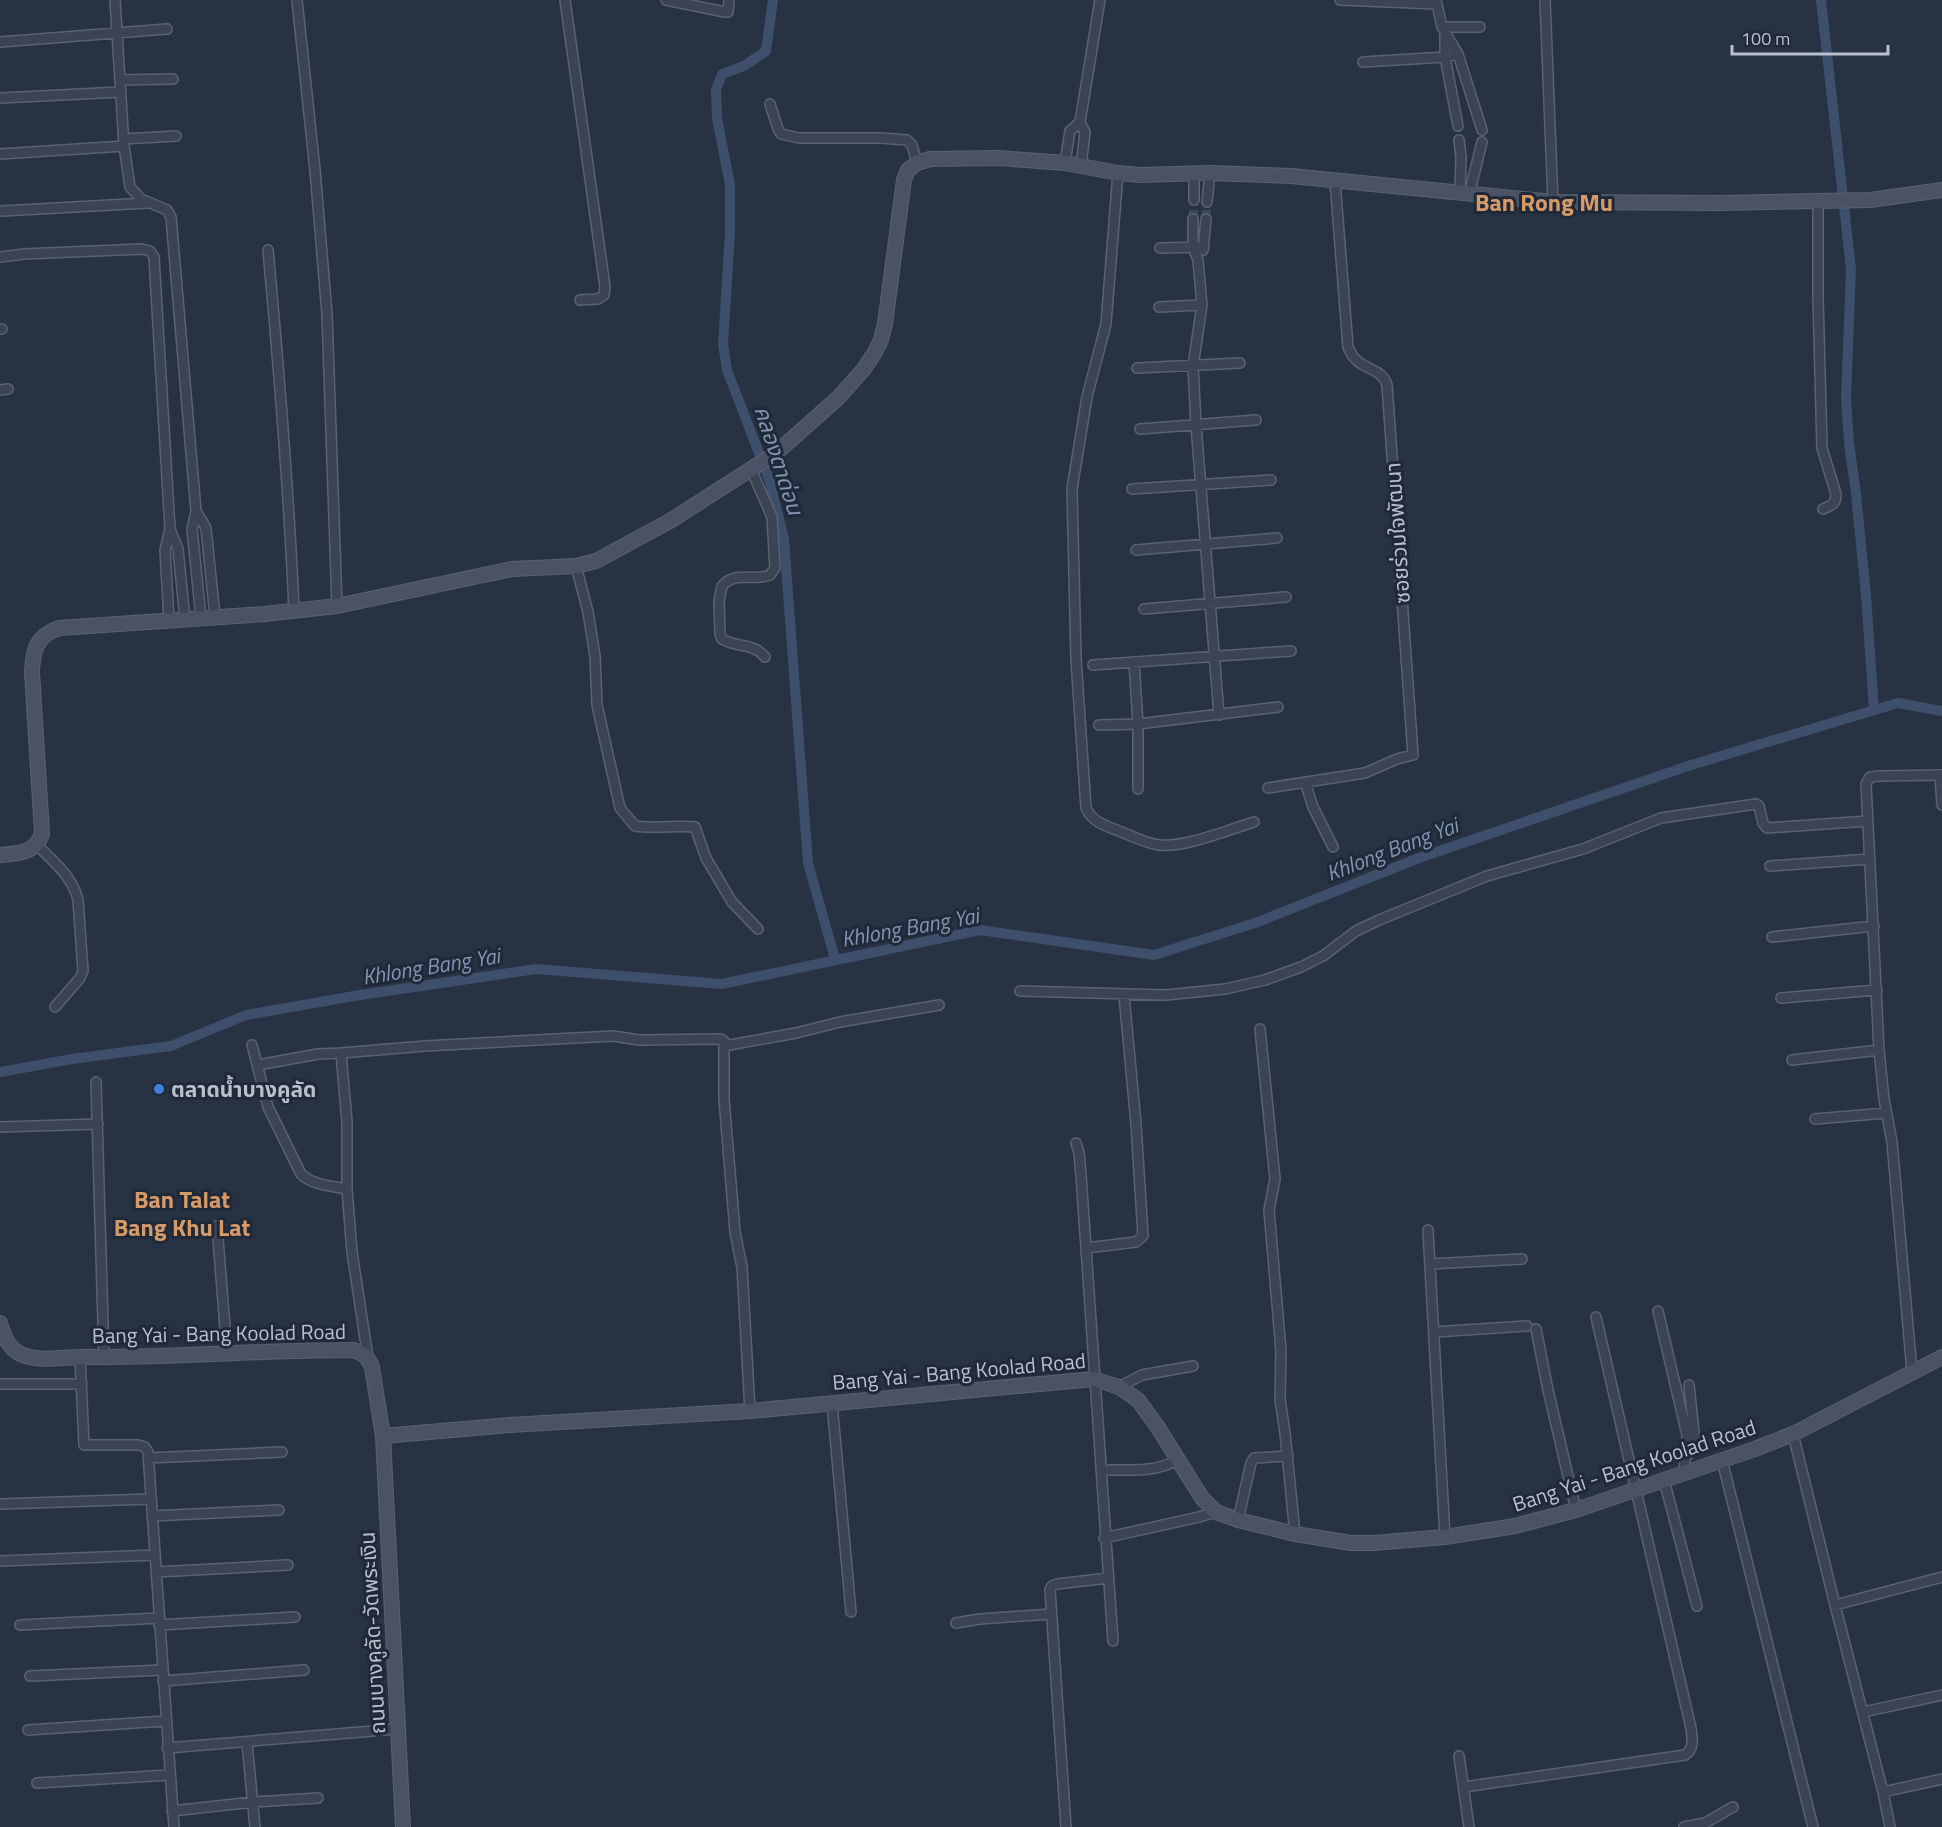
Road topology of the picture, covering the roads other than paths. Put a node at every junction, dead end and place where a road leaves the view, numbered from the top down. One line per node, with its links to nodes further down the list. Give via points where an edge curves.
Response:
1 (115, 0): 13 (street)
2 (297, 0): 76 (street, via 327,314)
3 (565, 0): 54 (street, via 604,287 604,295 598,299)
4 (666, 0): 5 (street, via 725,12)
5 (729, 0)
6 (1100, 0): 23 (street)
7 (1340, 0): 9 (street)
8 (1545, 0): 44 (street)
9 (1436, 2): 12 (street)
10 (1480, 27): 12 (street)
11 (167, 29): 13 (street)
12 (1443, 30): 15 (street); 16 (street)
13 (118, 33): 14 (street); 19 (street)
14 (0, 42)
15 (1458, 54): 16 (street); 25 (street)
16 (1445, 57): 17 (street); 24 (street)
17 (1363, 62)
18 (173, 78): 19 (street)
19 (120, 80): 20 (street)
20 (121, 92): 21 (street); 28 (street)
21 (0, 98)
22 (770, 104): 31 (street, via 781,134 800,138 907,140)
23 (1080, 122): 32 (street, via 1070,131); 33 (street, via 1085,132)
24 (1458, 126)
25 (1482, 130)
26 (176, 136): 28 (street)
27 (1460, 140): 39 (street)
28 (124, 142): 30 (street); 42 (street, via 130,187)
29 (1482, 142): 39 (street)
30 (0, 154)
31 (917, 163): 32 (street, via 930,159 999,158); 63 (street, via 904,180 888,309 874,354 838,398 776,453)
32 (1065, 163): 33 (street)
33 (1081, 166): 34 (street)
34 (1119, 173): 36 (street); 97 (street, via 1106,324 1087,397 1072,489 1076,659 1086,808 1104,825 1161,845 1184,843)
35 (1210, 173): 36 (street); 37 (street); 43 (street)
36 (1194, 174): 40 (street)
37 (1335, 181): 39 (street); 92 (street, ซอยร่วมใจพัฒนา, via 1348,347 1356,361 1383,376 1387,385 1413,755 1365,773)
38 (1942, 190): 41 (street, via 1870,200)
39 (1464, 194): 44 (street)
40 (1194, 200)
41 (1818, 201): 44 (street); 67 (street, via 1822,448 1836,494 1833,505)
42 (149, 202): 45 (street); 68 (street, via 167,210 171,217)
43 (1207, 202)
44 (1553, 202)
45 (2, 211)
46 (1193, 219): 49 (street)
47 (1206, 219): 48 (street)
48 (1204, 246): 49 (street); 53 (street)
49 (1193, 247): 50 (street); 53 (street)
50 (1160, 248)
51 (268, 250): 78 (street)
52 (0, 257): 69 (street, via 142,249 154,257)
53 (1198, 260): 55 (street)
54 (580, 300)
55 (1202, 305): 56 (street); 58 (street)
56 (1159, 307)
57 (1240, 363): 58 (street)
58 (1193, 366): 59 (street); 61 (street)
59 (1137, 368)
60 (1256, 420): 61 (street)
61 (1196, 425): 62 (street); 65 (street)
62 (1140, 429)
63 (754, 467): 73 (street, via 670,521 596,561); 83 (street, via 772,517 775,568 765,577 735,577 722,586 720,634 727,642 755,648)
64 (1271, 480): 65 (street)
65 (1199, 485): 66 (street); 71 (street)
66 (1132, 489)
67 (1823, 509)
68 (196, 511): 79 (street, via 192,529); 79 (street, via 206,528)
69 (170, 529): 80 (street, via 165,550); 81 (street, via 178,549)
70 (1277, 538): 71 (street)
71 (1204, 545): 72 (street); 75 (street)
72 (1136, 550)
73 (576, 566): 76 (street, via 512,569); 104 (street, via 595,656 597,705 620,808 635,826 696,827 706,858 732,902)
74 (1286, 597): 75 (street)
75 (1210, 604): 77 (street); 84 (street)
76 (338, 606): 78 (street)
77 (1144, 609)
78 (294, 611): 79 (street)
79 (208, 618): 81 (street)
80 (169, 620): 81 (street); 98 (street, via 59,628 40,638 32,672 42,825)
81 (185, 620)
82 (1291, 651): 84 (street)
83 (765, 657)
84 (1214, 657): 85 (street); 88 (street)
85 (1134, 662): 86 (street); 89 (street)
86 (1094, 665)
87 (1278, 707): 88 (street)
88 (1219, 715): 89 (street)
89 (1138, 723): 90 (street); 94 (street)
90 (1099, 725)
91 (1941, 775): 95 (street); 96 (street, via 1870,777 1866,784)
92 (1305, 782): 93 (street, ซอยร่วมใจพัฒนา); 99 (street)
93 (1268, 788)
94 (1138, 789)
95 (1942, 805)
96 (1868, 821): 101 (street); 108 (street, via 1767,828 1755,804 1661,818 1583,849 1487,876 1378,920 1323,956 1265,980 1225,989)
97 (1254, 822)
98 (37, 845): 100 (street, via 16,855); 111 (street, via 68,877 78,900 83,971)
99 (1333, 847)
100 (0, 855)
101 (1870, 859): 102 (street); 103 (street)
102 (1770, 866)
103 (1874, 926): 105 (street); 106 (street)
104 (758, 929)
105 (1772, 937)
106 (1876, 990): 109 (street); 115 (street)
107 (1020, 991): 108 (street)
108 (1124, 995): 128 (street, via 1143,1236 1136,1242)
109 (1781, 998)
110 (939, 1005): 114 (street)
111 (55, 1007)
112 (1260, 1029): 152 (street, via 1275,1179 1269,1210 1281,1351 1280,1399)
113 (252, 1045): 118 (street)
114 (724, 1046): 116 (street, via 721,1040 639,1040 613,1036); 148 (street, via 724,1100 735,1232 742,1267)
115 (1879, 1050): 117 (street); 120 (street)
116 (341, 1053): 118 (street); 125 (street)
117 (1792, 1060)
118 (258, 1065): 125 (street, via 268,1107 301,1174 316,1183)
119 (96, 1082): 122 (street)
120 (1886, 1113): 121 (street); 141 (street, via 1892,1142)
121 (1815, 1119)
122 (98, 1124): 123 (street); 138 (street)
123 (0, 1127)
124 (1076, 1143): 128 (street)
125 (346, 1189): 139 (street)
126 (217, 1226): 135 (street)
127 (1428, 1230): 130 (street)
128 (1086, 1248): 142 (street)
129 (1522, 1259): 130 (street)
130 (1430, 1264): 134 (street)
131 (1658, 1311): 153 (street, via 1687,1435)
132 (1596, 1317): 160 (street)
133 (0, 1323): 136 (street, Bang Yai - Bang Koolad Road, via 4,1337 20,1354 40,1359)
134 (1434, 1332): 164 (street, via 1532,1328); 169 (street)
135 (227, 1353): 138 (street, Bang Yai - Bang Koolad Road); 139 (street, Bang Yai - Bang Koolad Road, via 353,1350)
136 (80, 1357): 138 (street, Bang Yai - Bang Koolad Road); 144 (street)
137 (1942, 1357): 141 (street, Bang Yai - Bang Koolad Road)
138 (104, 1358)
139 (368, 1359): 150 (street, Bang Yai - Bang Koolad Road)
140 (1193, 1366): 146 (street, via 1142,1375)
141 (1912, 1372): 149 (street, Bang Yai - Bang Koolad Road)
142 (1095, 1379): 146 (street, Bang Yai - Bang Koolad Road); 147 (street, Bang Yai - Bang Koolad Road); 170 (street)
143 (0, 1384): 144 (street)
144 (82, 1384): 154 (street, via 84,1445 138,1445 145,1447)
145 (1689, 1385): 153 (street, via 1695,1442)
146 (1119, 1386): 155 (street, Bang Yai - Bang Koolad Road, via 1146,1409)
147 (832, 1403): 148 (street, Bang Yai - Bang Koolad Road); 179 (street)
148 (750, 1411): 150 (street, Bang Yai - Bang Koolad Road)
149 (1793, 1434): 156 (street, Bang Yai - Bang Koolad Road); 177 (street)
150 (383, 1436): 193 (street, ถนนบางคูลัด-วัดพระเงิน)
151 (282, 1452): 154 (street)
152 (1288, 1456): 167 (street, via 1254,1458); 168 (street)
153 (1686, 1457): 158 (street)
154 (148, 1458): 161 (street)
155 (1178, 1460): 157 (street, via 1153,1469); 165 (street, Bang Yai - Bang Koolad Road, via 1202,1498)
156 (1722, 1460): 158 (street, Bang Yai - Bang Koolad Road); 215 (street)
157 (1109, 1470)
158 (1683, 1474): 159 (street, Bang Yai - Bang Koolad Road)
159 (1664, 1480): 160 (street, Bang Yai - Bang Koolad Road); 178 (street)
160 (1636, 1490): 164 (street, Bang Yai - Bang Koolad Road); 203 (street, via 1691,1728 1693,1741 1689,1752)
161 (151, 1499): 162 (street); 166 (street)
162 (0, 1504)
163 (279, 1510): 166 (street)
164 (1576, 1510): 169 (street, Bang Yai - Bang Koolad Road, via 1515,1527)
165 (1216, 1512): 167 (street, Bang Yai - Bang Koolad Road); 170 (street)
166 (152, 1516): 171 (street)
167 (1238, 1520): 168 (street, Bang Yai - Bang Koolad Road)
168 (1295, 1534): 169 (street, Bang Yai - Bang Koolad Road, via 1351,1543)
169 (1445, 1537)
170 (1104, 1538): 176 (street)
171 (155, 1555): 172 (street); 174 (street)
172 (0, 1561)
173 (288, 1565): 174 (street)
174 (156, 1572): 182 (street)
175 (1942, 1577): 177 (street)
176 (1108, 1578): 180 (street, via 1052,1586); 185 (street)
177 (1835, 1605): 191 (street)
178 (1697, 1606)
179 (851, 1612)
180 (1051, 1614): 183 (street); 212 (street)
181 (295, 1617): 182 (street)
182 (159, 1622): 184 (street); 186 (street)
183 (956, 1623)
184 (20, 1625)
185 (1113, 1641)
186 (162, 1670): 188 (street); 189 (street)
187 (304, 1670): 189 (street)
188 (30, 1676)
189 (163, 1681): 192 (street)
190 (1942, 1695): 191 (street)
191 (1863, 1712): 204 (street)
192 (165, 1721): 194 (street); 198 (street)
193 (398, 1729): 195 (street); 211 (street, ถนนบางคูลัด-วัดพระเงิน)
194 (28, 1730)
195 (384, 1730)
196 (373, 1731): 197 (street)
197 (247, 1743): 198 (street); 206 (street)
198 (167, 1749): 200 (street)
199 (1459, 1756): 203 (street)
200 (169, 1775): 202 (street); 208 (street)
201 (1942, 1779): 204 (street)
202 (37, 1783)
203 (1464, 1787): 213 (street)
204 (1883, 1792): 216 (street)
205 (318, 1798): 206 (street)
206 (253, 1802): 208 (street); 210 (street)
207 (1732, 1807): 214 (street, via 1706,1823)
208 (172, 1811): 209 (street)
209 (174, 1827)
210 (255, 1827)
211 (404, 1827)
212 (1066, 1827)
213 (1469, 1827)
214 (1684, 1827)
215 (1813, 1827)
216 (1890, 1827)

